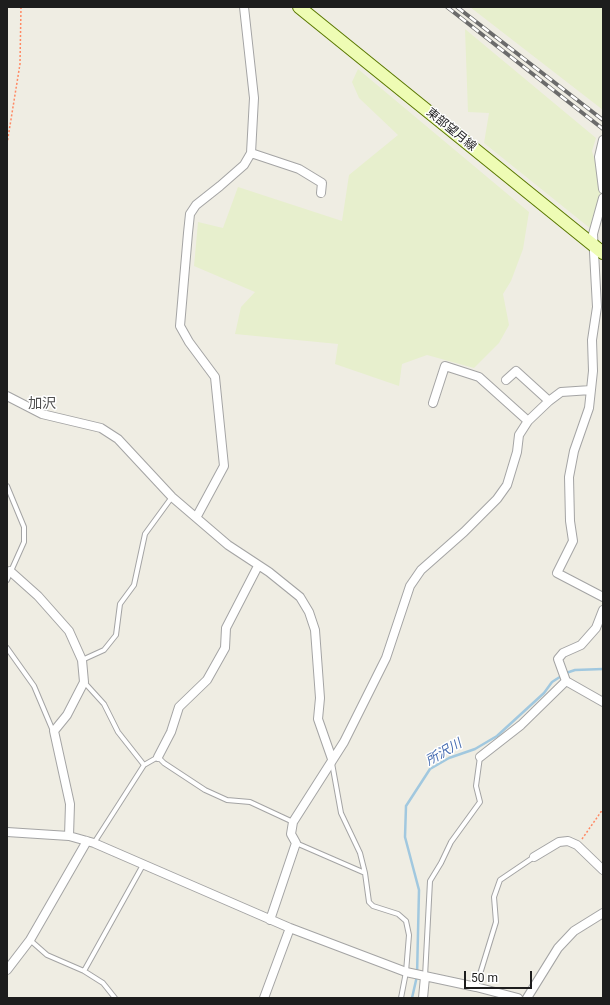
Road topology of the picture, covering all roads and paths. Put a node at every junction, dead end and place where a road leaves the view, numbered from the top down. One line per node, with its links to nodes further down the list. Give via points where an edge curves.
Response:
1 (21, 7): 5 (path, via 20,64)
2 (244, 7): 6 (street, via 254,98)
3 (299, 7): 10 (main road, 東部望月線)
4 (603, 140): 7 (street, via 599,157)
5 (7, 144)
6 (251, 152): 8 (street, via 298,169 322,183); 20 (street, via 244,165 196,205 190,214 188,227 180,326 215,377 224,466)
7 (603, 188)
8 (321, 193)
9 (603, 198): 10 (street, via 593,234)
10 (593, 245): 11 (main road, 東部望月線); 13 (street, via 597,308 592,340)
11 (603, 253)
12 (506, 380): 15 (street, via 516,371)
13 (591, 390): 15 (street, via 561,392); 24 (street, via 590,408 574,450 569,477 573,541 557,573)
14 (7, 396): 19 (street, via 42,414 101,428 118,439)
15 (549, 401): 17 (street)
16 (433, 403): 17 (street, via 444,366 479,377)
17 (528, 421): 34 (street, via 519,435 517,452 506,485 497,499 421,570 410,586 386,658 344,742)
18 (7, 486): 22 (lane, via 24,527 24,542)
19 (172, 497): 20 (street); 27 (lane, via 145,534 134,585 120,604 116,634 104,650)
20 (197, 516): 21 (street, via 228,545)
21 (258, 566): 32 (street, via 226,628 225,648 207,680 179,707 171,732); 34 (street, via 300,597 309,612 315,630 320,698 318,719)
22 (10, 571): 23 (lane); 27 (street, via 38,596 69,632)
23 (7, 580)
24 (603, 597)
25 (603, 610): 29 (street, via 596,628 581,645 563,653 558,659)
26 (7, 648): 31 (lane, via 34,686)
27 (82, 660): 28 (street)
28 (84, 682): 31 (street, via 67,715); 35 (lane, via 104,704 118,732)
29 (566, 682): 30 (street); 33 (street, via 521,725)
30 (603, 702)
31 (54, 731): 39 (street, via 70,804)
32 (158, 757): 35 (lane); 37 (lane, via 205,790 227,800 250,802)
33 (480, 757): 54 (lane, via 476,786 480,802 451,842 430,881)
34 (332, 759): 37 (street); 46 (lane, via 342,813 360,853)
35 (144, 765): 40 (lane)
36 (603, 809): 42 (path)
37 (293, 822): 41 (street, via 291,834)
38 (7, 832): 39 (street)
39 (69, 836): 40 (street)
40 (91, 842): 44 (street); 50 (street)
41 (296, 843): 46 (lane); 48 (street)
42 (577, 846): 43 (street, via 559,842); 45 (street)
43 (534, 857): 55 (lane, via 500,880 494,897 496,922)
44 (143, 864): 48 (street); 52 (lane)
45 (603, 870)
46 (365, 873): 53 (lane, via 369,902 373,906 398,914 406,921 409,934)
47 (603, 913): 61 (street, via 574,930 558,948)
48 (270, 920): 49 (street)
49 (290, 928): 53 (street); 57 (street)
50 (30, 940): 51 (street); 52 (lane, via 47,955)
51 (7, 970)
52 (84, 971): 56 (lane, via 103,983)
53 (406, 972): 54 (street); 58 (lane)
54 (426, 977): 55 (street); 59 (street)
55 (476, 987): 60 (street)
56 (115, 998)
57 (264, 998)
58 (401, 998)
59 (423, 998)
60 (518, 998)
61 (527, 998)

